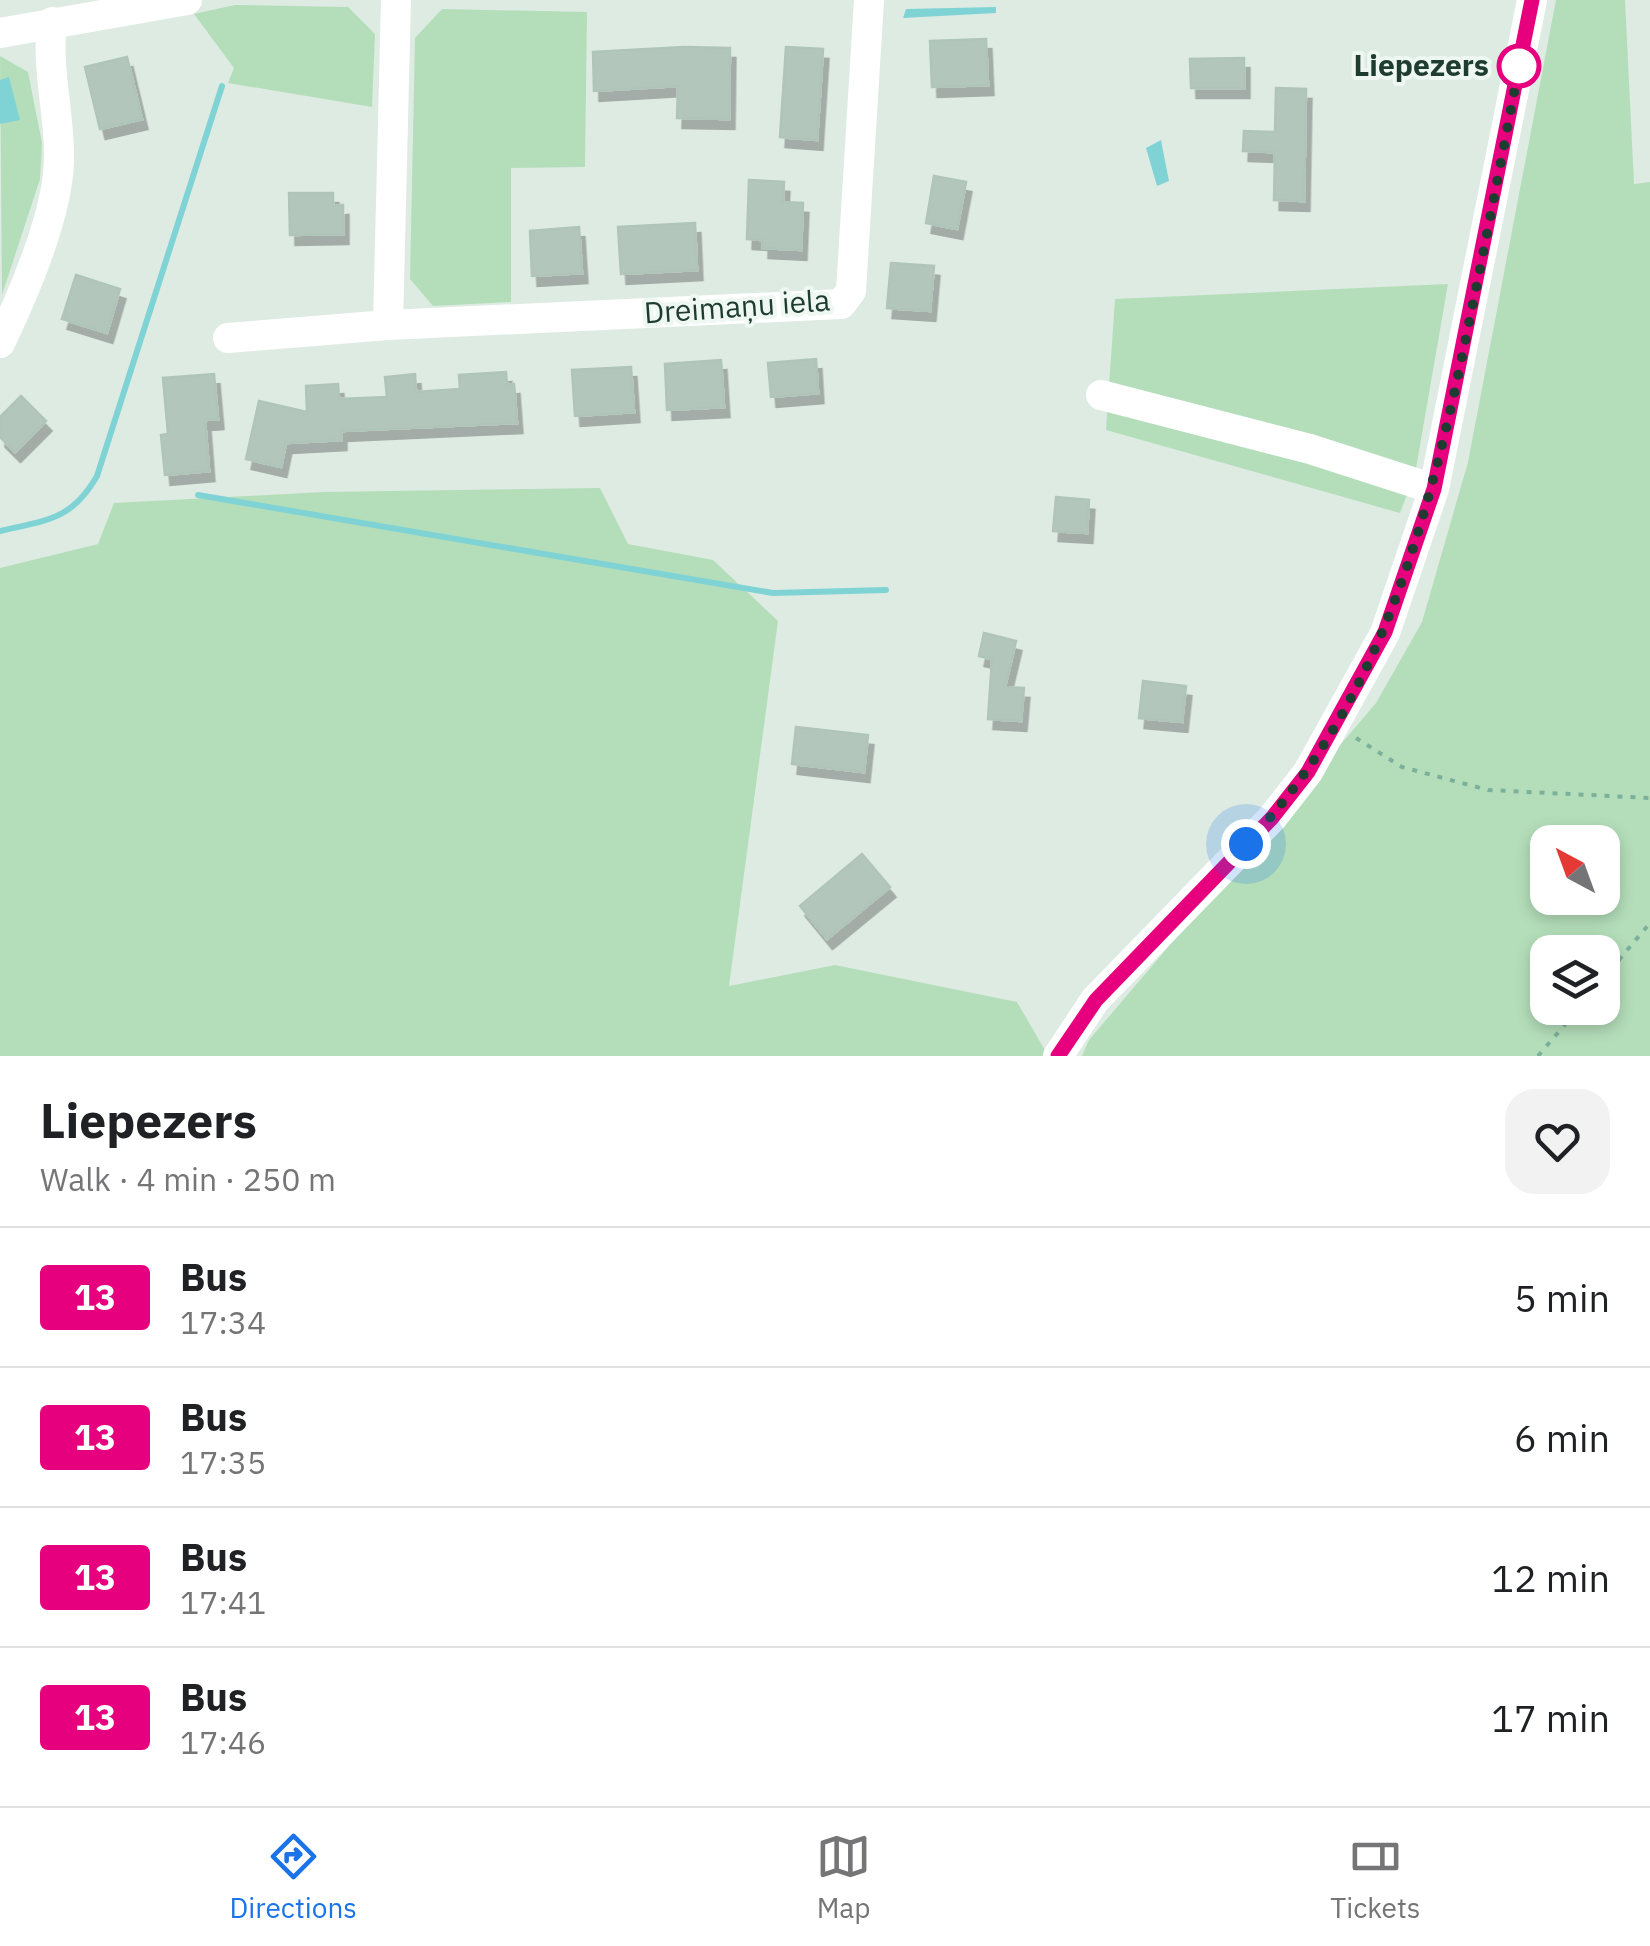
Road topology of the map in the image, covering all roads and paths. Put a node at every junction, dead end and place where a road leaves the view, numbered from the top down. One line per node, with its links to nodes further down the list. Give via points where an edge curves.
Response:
1 (186, 0): 5 (street)
2 (396, 0): 7 (street)
3 (869, 0): 7 (street, Dreimaņu iela, via 850,291 842,304)
4 (1532, 0): 11 (street)
5 (52, 22): 6 (street); 9 (street, via 48,52 59,164)
6 (0, 33)
7 (388, 325): 8 (street, Dreimaņu iela)
8 (228, 338)
9 (0, 343)
10 (1101, 395): 11 (street)
11 (1434, 489): 12 (street, via 1385,632)
12 (1336, 725): 13 (path, via 1402,767 1488,790); 17 (street, via 1272,818 1096,1000)
13 (1650, 798)
14 (1650, 923): 15 (path)
15 (1620, 959)
16 (1564, 1025): 18 (path)
17 (1058, 1056)
18 (1538, 1056)

